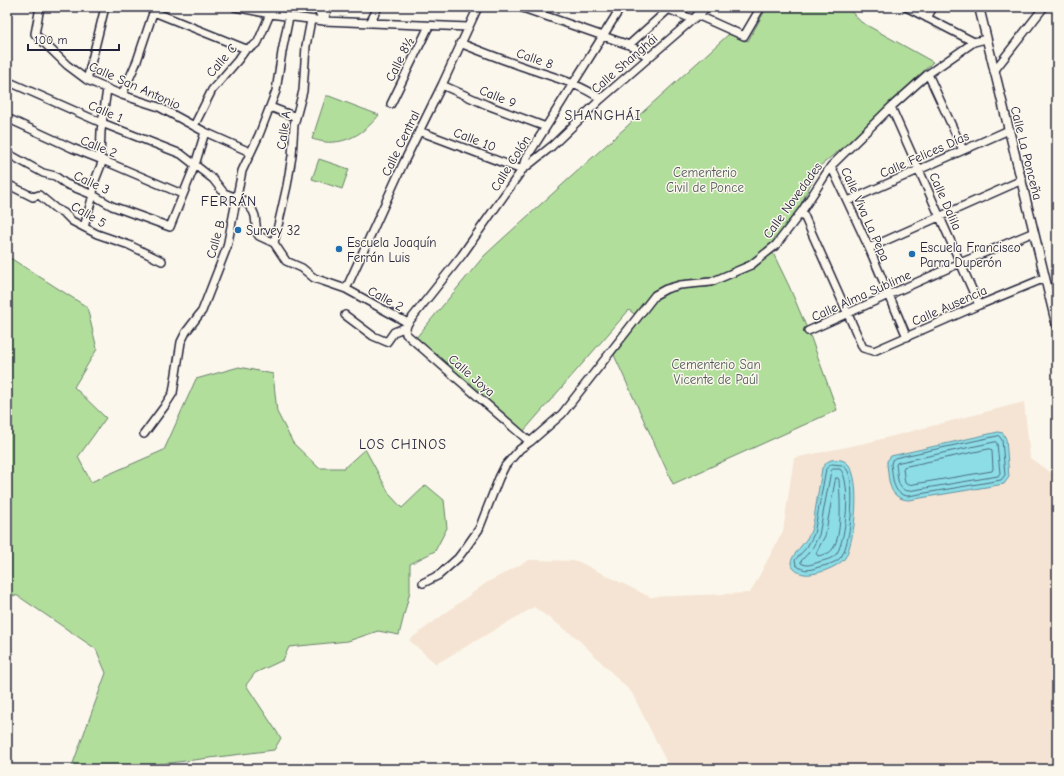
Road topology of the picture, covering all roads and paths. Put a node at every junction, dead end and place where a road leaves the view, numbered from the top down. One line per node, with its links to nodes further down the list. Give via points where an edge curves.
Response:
1 (40, 7): 36 (street, Calle San Antonio, via 35,34 67,65)
2 (105, 7): 36 (street)
3 (235, 7): 18 (street)
4 (315, 7): 23 (street)
5 (328, 7): 23 (street)
6 (378, 7): 24 (street)
7 (478, 7): 26 (street, Calle Central)
8 (520, 7): 27 (street)
9 (621, 7): 27 (street, Calle Colón)
10 (707, 7): 20 (street, Calle Shanghái)
11 (761, 7): 20 (street, via 744,36)
12 (906, 7): 21 (street)
13 (933, 7): 21 (street)
14 (979, 7): 28 (main road, Calle La Ponceña)
15 (1044, 7): 34 (street)
16 (668, 8): 20 (street); 31 (street)
17 (155, 10): 32 (street); 41 (street)
18 (272, 14): 19 (street); 32 (street, Calle C, via 258,42)
19 (289, 17): 22 (street); 44 (street, Calle B, via 276,91)
20 (695, 17): 33 (street, Calle Shanghái)
21 (927, 18): 29 (street)
22 (311, 20): 23 (street); 46 (street, Calle A, via 306,46 303,91)
23 (324, 21): 24 (street)
24 (370, 23): 25 (street)
25 (429, 26): 26 (street); 43 (street, Calle 8½)
26 (468, 27): 30 (street, Calle Central)
27 (604, 36): 31 (street); 38 (street, Calle Colón)
28 (986, 39): 29 (street, Calle Novedades); 34 (main road, Calle La Ponceña)
29 (974, 42): 35 (street, Calle Novedades)
30 (460, 43): 38 (street, Calle 8); 39 (street, Calle Central)
31 (629, 45): 33 (street)
32 (246, 49): 49 (street, Calle C, via 212,90)
33 (649, 57): 42 (street, Calle Shanghái)
34 (994, 71): 51 (main road, Calle La Ponceña)
35 (928, 74): 45 (street, Calle Novedades); 54 (street)
36 (87, 80): 40 (street, Calle San Antonio)
37 (7, 81): 48 (street, Calle 1)
38 (574, 83): 42 (street, Calle 8); 50 (street, Calle Colón)
39 (442, 85): 50 (street, Calle 9); 52 (street, Calle Central)
40 (107, 89): 41 (street, Calle San Antonio); 48 (street)
41 (122, 95): 49 (street, Calle San Antonio, via 159,107)
42 (601, 99): 60 (street, Calle Shanghái, via 552,146)
43 (391, 104)
44 (270, 107): 46 (street); 55 (street, Calle B)
45 (891, 107): 59 (street, Calle Novedades); 61 (street, Calle Dalila)
46 (296, 117): 72 (street, Calle A, via 288,186)
47 (7, 118): 57 (street, Calle 2)
48 (102, 123): 57 (street); 58 (street, Calle 1, via 181,154)
49 (194, 126): 53 (street, Calle San Antonio)
50 (546, 127): 60 (street, Calle Colón, via 525,160)
51 (1009, 130): 54 (street, Calle Felices Días); 62 (main road, Calle La Ponceña)
52 (419, 131): 60 (street, Calle 10); 77 (street, Calle Central)
53 (205, 132): 55 (street, Calle San Antonio); 58 (street)
54 (963, 150): 61 (street, Calle Felices Días)
55 (250, 152): 66 (street, Calle B, via 242,171)
56 (7, 153): 65 (street, Calle 3, via 42,173 55,176 66,184)
57 (102, 159): 64 (street, Calle 2); 65 (street, via 94,183)
58 (195, 165): 64 (street); 66 (street, Calle 1, via 214,179 224,193)
59 (831, 166): 67 (street, Calle Viva La Pepa); 68 (street, Calle Novedades)
60 (522, 170): 82 (street, Calle Colón, via 462,255)
61 (919, 170): 67 (street, Calle Felices Días); 69 (street, Calle Dalila)
62 (1022, 180): 69 (street); 71 (main road, Calle La Ponceña)
63 (7, 184): 70 (street, Calle 5, via 33,197 40,196 72,221)
64 (182, 194): 65 (street, Calle 3, via 170,227 112,206)
65 (94, 195): 70 (street)
66 (236, 198): 72 (street, Calle 1, via 245,201 253,211 259,236); 86 (street, Calle B, via 230,235 218,271 202,311 181,342 173,393)
67 (848, 201): 73 (street, Calle Viva La Pepa)
68 (802, 211): 80 (street); 87 (street, Calle Novedades, via 776,245 750,265 711,282 680,285 655,295 562,414)
69 (940, 217): 73 (street); 75 (street, Calle Dalila)
70 (84, 227): 74 (street, Calle 5)
71 (1034, 232): 75 (street, Calle Alma Sublime); 76 (main road, Calle La Ponceña)
72 (274, 243): 77 (street, Calle 2, via 286,261 302,268 314,278)
73 (869, 248): 78 (street, Calle Viva La Pepa)
74 (162, 260)
75 (960, 263): 78 (street, Calle Alma Sublime); 79 (street, Calle Dalila)
76 (1045, 278): 79 (street, Calle Ausencia); 83 (main road, Calle La Ponceña)
77 (346, 290): 82 (street, Calle 2)
78 (889, 295): 80 (street, Calle Alma Sublime); 85 (street, Calle Viva La Pepa)
79 (978, 305): 85 (street, Calle Ausencia)
80 (848, 314): 84 (street, Calle Alma Sublime); 85 (street, Calle Ausencia, via 863,348 874,351)
81 (345, 315): 82 (street, Calle Colón, via 373,336 387,342 394,332)
82 (407, 325): 87 (street, Calle Joya, via 406,334)
83 (1057, 328)
84 (808, 331)
85 (907, 337)
86 (144, 434)
87 (530, 442): 88 (street, Calle Novedades, via 520,449 501,472 479,529 458,558 439,575)
88 (423, 583)

